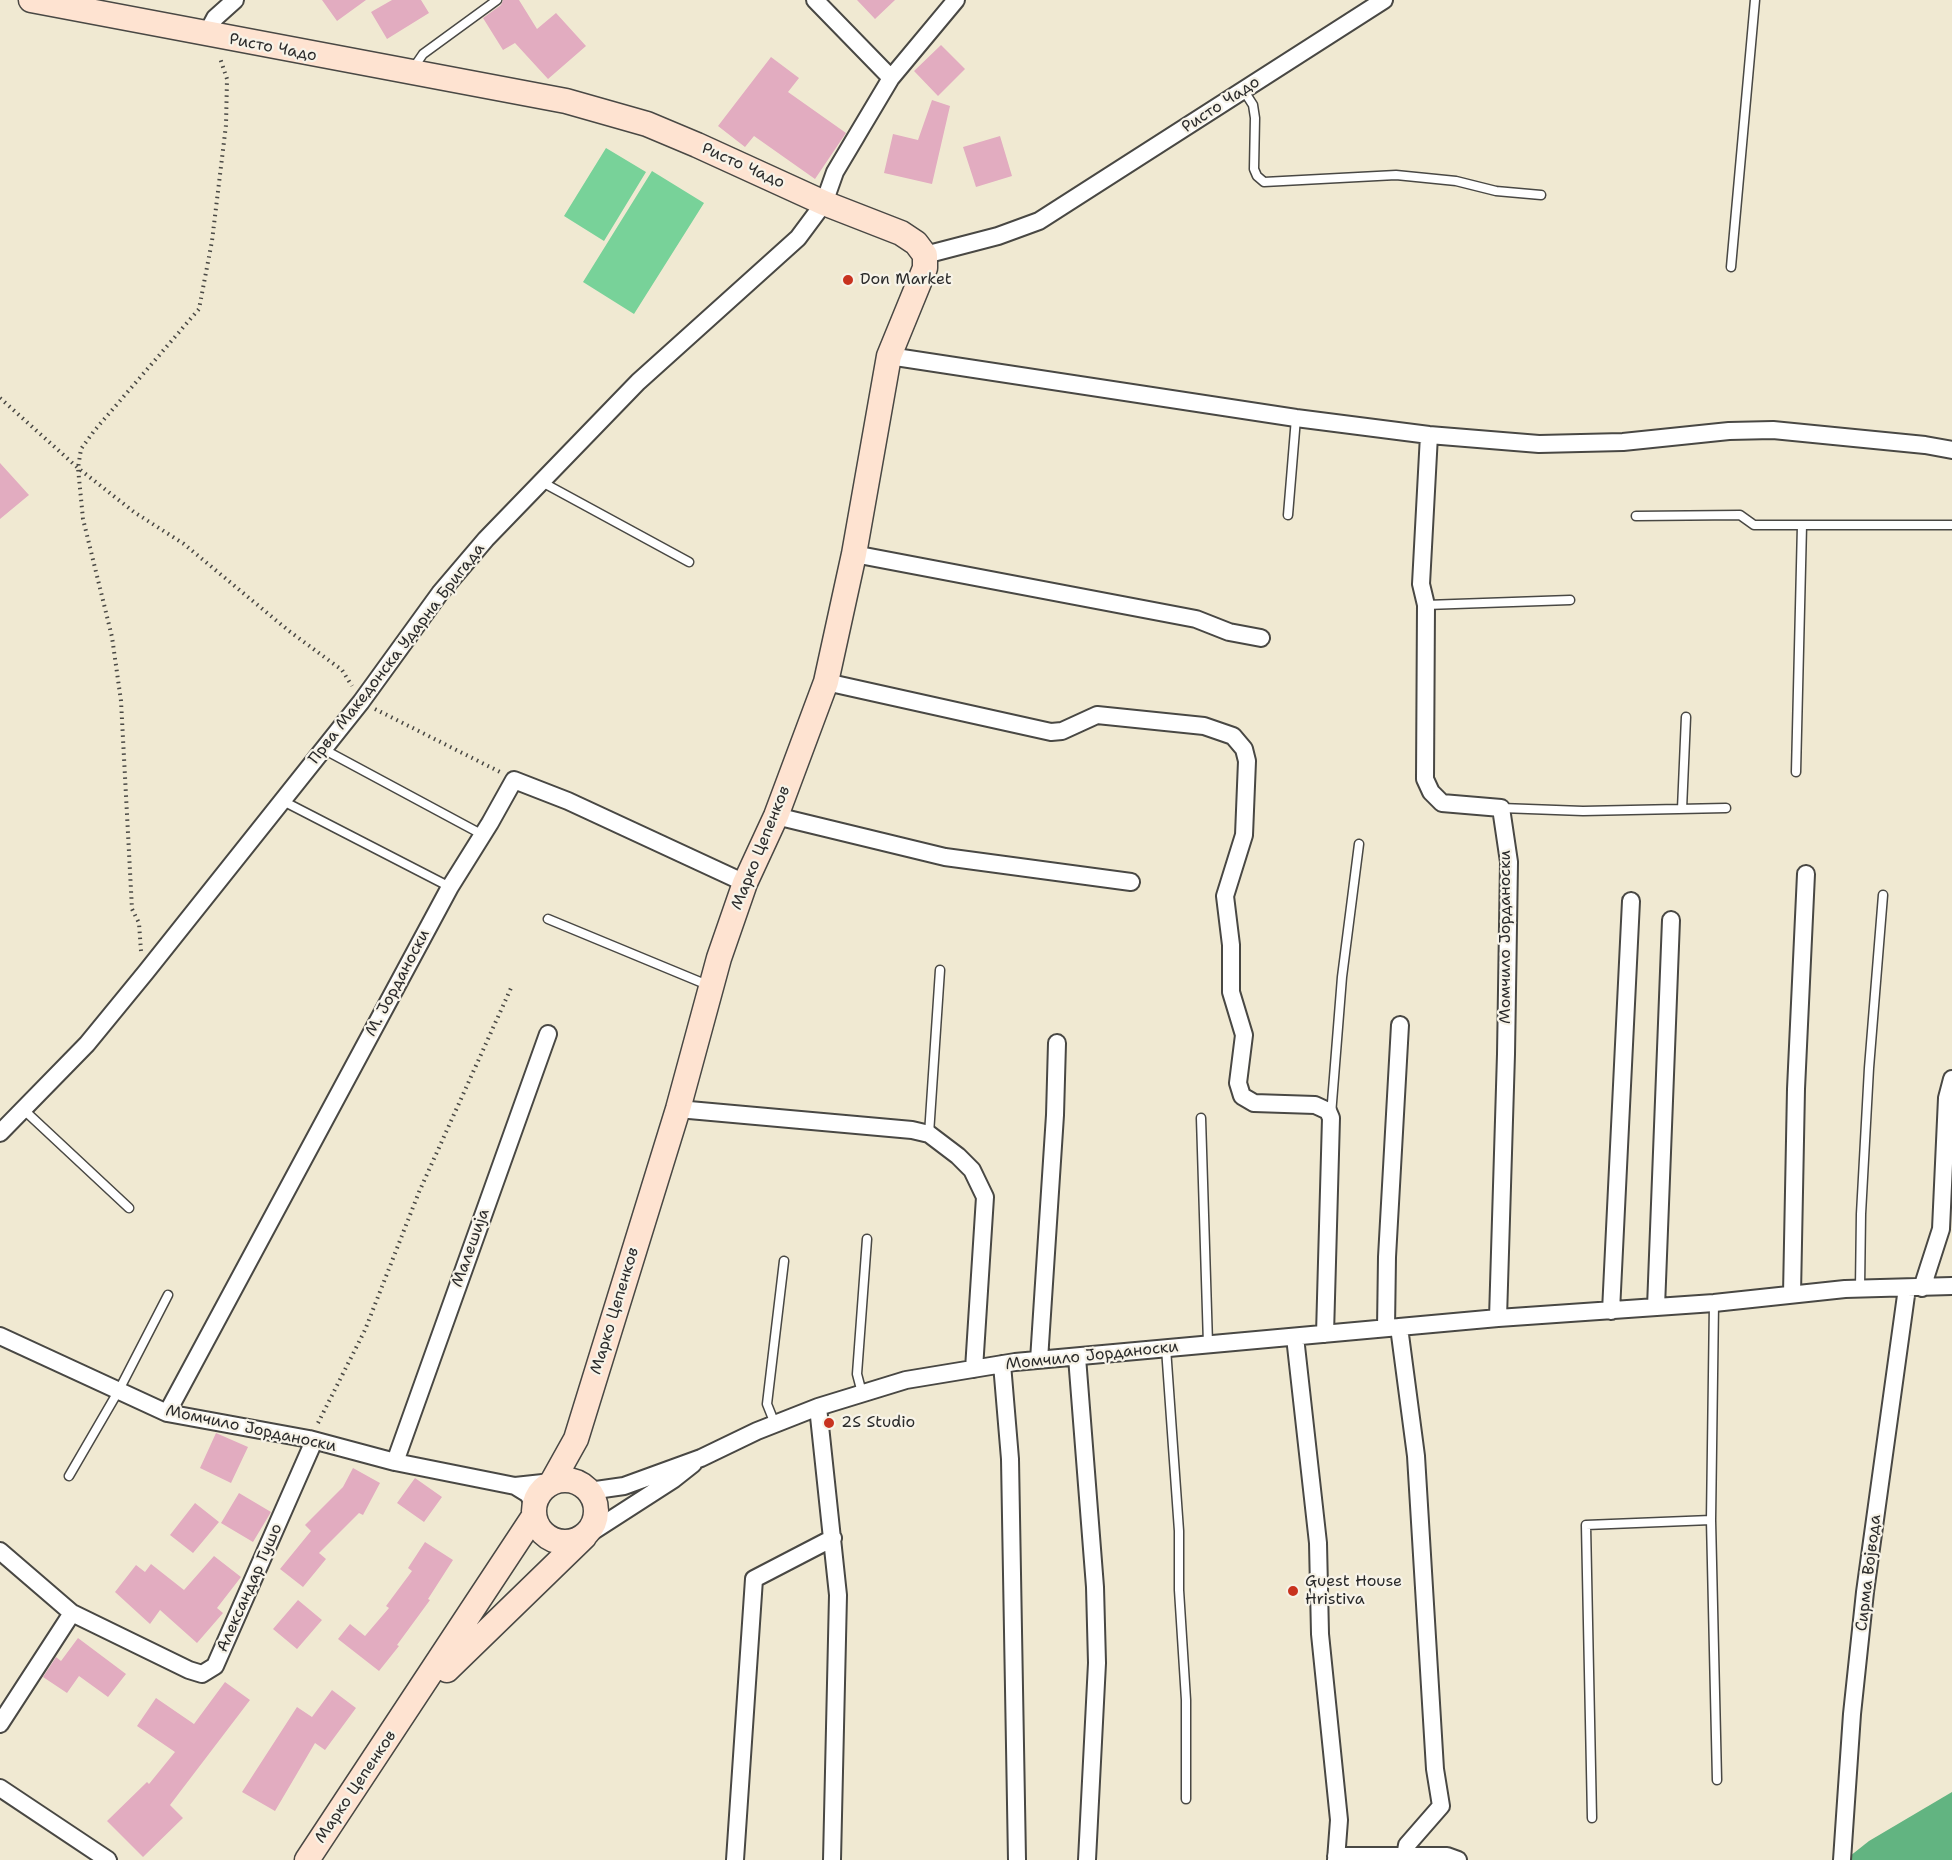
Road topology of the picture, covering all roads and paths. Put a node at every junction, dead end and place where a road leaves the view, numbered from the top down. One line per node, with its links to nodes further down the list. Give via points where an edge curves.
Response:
1 (31, 0): 8 (street, Ристо Чадо)
2 (235, 0): 8 (street, via 214,18)
3 (497, 0): 9 (lane, via 423,54)
4 (815, 0): 10 (street)
5 (956, 0): 10 (street, Прва Македонска Ударна Бригада)
6 (1383, 0): 11 (street, Ристо Чадо)
7 (1755, 0): 15 (lane)
8 (211, 36): 9 (street, Ристо Чадо); 21 (path, via 227,79 226,125 199,309 93,431 81,449)
9 (410, 73): 13 (street, Ристо Чадо, via 566,101 646,124)
10 (891, 78): 13 (street, Прва Македонска Ударна Бригада, via 835,172)
11 (1244, 91): 12 (lane, via 1253,105 1255,118 1254,169 1264,182 1396,175); 14 (street, Ристо Чадо, via 1039,221)
12 (1541, 195)
13 (824, 202): 14 (street, Ристо Чадо, via 901,233 916,243); 22 (street, Прва Македонска Ударна Бригада, via 798,238 638,382)
14 (924, 255): 16 (street, Марко Цепенков, via 925,268)
15 (1731, 267)
16 (889, 356): 18 (street); 27 (street, Марко Цепенков)
17 (0, 398): 21 (path)
18 (1296, 418): 19 (street); 23 (lane)
19 (1429, 435): 20 (street, via 1549,444 1773,430); 30 (street, via 1421,584)
20 (1952, 450)
21 (78, 468): 33 (path, via 134,512 184,544 342,670); 54 (path, via 83,519 112,637 127,773 132,909 139,923)
22 (540, 481): 28 (lane); 33 (street, Прва Македонска Ударна Бригада, via 440,593)
23 (1288, 515)
24 (1636, 516): 25 (lane, via 1740,515 1754,525)
25 (1802, 525): 26 (lane); 36 (lane)
26 (1952, 525)
27 (854, 554): 31 (street, via 1196,619 1229,632); 32 (street, Марко Цепенков)
28 (688, 562)
29 (1570, 600): 30 (lane)
30 (1426, 605): 39 (street, via 1425,779 1442,802)
31 (1260, 638)
32 (826, 682): 42 (street, Марко Цепенков); 64 (street, via 1051,732 1097,715 1204,726 1233,736 1244,749 1247,761 1244,835 1225,896 1231,992 1244,1035 1239,1090 1254,1104 1322,1106)
33 (361, 702): 35 (street, Прва Македонска Ударна Бригада); 37 (path)
34 (1686, 717): 41 (lane)
35 (323, 749): 38 (street, Прва Македонска Ударна Бригада); 43 (lane)
36 (1796, 772)
37 (514, 780): 43 (street, М. Јорданоски); 47 (street)
38 (283, 801): 48 (lane); 54 (street, Прва Македонска Ударна Бригада)
39 (1501, 808): 41 (lane); 78 (street, Момчило Јорданоски, via 1509,862 1509,908)
40 (1726, 808): 41 (lane)
41 (1682, 809)
42 (776, 816): 46 (street, via 945,857); 47 (street, Марко Цепенков)
43 (483, 836): 48 (street, М. Јорданоски)
44 (1359, 844): 64 (lane, via 1342,977)
45 (1806, 874): 73 (street)
46 (1131, 882)
47 (746, 883): 55 (street, Марко Цепенков)
48 (450, 887): 92 (street, М. Јорданоски)
49 (1883, 896): 71 (lane, via 1869,1068)
50 (1631, 901): 77 (street)
51 (548, 919): 55 (lane)
52 (1671, 920): 76 (street)
53 (940, 970): 66 (lane)
54 (146, 972): 62 (street, Прва Македонска Ударна Бригада, via 87,1044)
55 (710, 987): 61 (street, Марко Цепенков)
56 (511, 988): 95 (path, via 418,1192 364,1330)
57 (1400, 1025): 79 (street, via 1387,1257)
58 (548, 1034): 97 (street, Малешија)
59 (1057, 1043): 86 (street)
60 (1952, 1079): 72 (street, Сирма Војвода, via 1947,1098 1941,1229)
61 (678, 1109): 66 (street); 94 (street, Марко Цепенков)
62 (24, 1110): 65 (street, Прва Македонска Ударна Бригада); 67 (lane)
63 (1201, 1118): 83 (lane)
64 (1331, 1118): 80 (street)
65 (0, 1133)
66 (929, 1134): 88 (street, via 972,1170 985,1197)
67 (129, 1208)
68 (867, 1239): 90 (lane, via 857,1374)
69 (784, 1262): 93 (lane, via 767,1404)
70 (1952, 1286): 72 (street, Момчило Јорданоски)
71 (1860, 1288): 72 (street, Момчило Јорданоски); 73 (street, Момчило Јорданоски)
72 (1915, 1288): 123 (street, Сирма Војвода, via 1863,1614)
73 (1792, 1294): 75 (street, Момчило Јорданоски)
74 (168, 1295): 89 (lane)
75 (1713, 1303): 76 (street, Момчило Јорданоски); 103 (lane)
76 (1656, 1307): 77 (street, Момчило Јорданоски)
77 (1611, 1311): 78 (street, Момчило Јорданоски)
78 (1498, 1318): 79 (street, Момчило Јорданоски)
79 (1393, 1328): 80 (street, Момчило Јорданоски); 114 (street, via 1416,1456 1435,1769 1441,1806 1407,1845)
80 (1325, 1334): 82 (street, Момчило Јорданоски)
81 (0, 1336): 89 (street, Момчило Јорданоски)
82 (1295, 1336): 83 (street, Момчило Јорданоски); 115 (street, via 1318,1543 1320,1634 1339,1820)
83 (1208, 1344): 84 (street, Момчило Јорданоски)
84 (1166, 1348): 85 (street, Момчило Јорданоски); 112 (lane, via 1186,1700)
85 (1077, 1356): 86 (street, Момчило Јорданоски); 121 (street, via 1097,1663)
86 (1039, 1360): 87 (street, Момчило Јорданоски)
87 (1002, 1364): 88 (street, Момчило Јорданоски); 120 (street, via 1010,1460)
88 (974, 1369): 90 (street, Момчило Јорданоски, via 906,1380)
89 (119, 1390): 92 (street, Момчило Јорданоски); 98 (lane)
90 (862, 1394): 91 (street, Момчило Јорданоски)
91 (818, 1407): 93 (street, Момчило Јорданоски); 105 (street)
92 (167, 1413): 95 (street, Момчило Јорданоски)
93 (775, 1424): 96 (street, Момчило Јорданоски)
94 (576, 1439): 99 (street); 101 (street, via 576,1465)
95 (312, 1440): 97 (street, Момчило Јорданоски); 107 (street, Александар Гушо, via 215,1665 202,1674 189,1670)
96 (700, 1458): 101 (street, via 624,1486); 104 (street, via 675,1479)
97 (394, 1462): 100 (street, Момчило Јорданоски)
98 (69, 1476)
99 (552, 1482): 100 (street, Момчило Јорданоски); 101 (street, via 562,1479); 102 (street, via 544,1488)
100 (515, 1486): 102 (street, via 528,1494)
101 (586, 1487): 104 (street, via 595,1500 596,1520)
102 (534, 1511): 104 (street, via 537,1526 553,1540 563,1543); 108 (street)
103 (1711, 1520): 110 (lane); 113 (lane, via 1586,1525)
104 (584, 1537): 108 (street, via 487,1628)
105 (833, 1538): 118 (street, via 754,1580); 119 (street, via 838,1595)
106 (0, 1551): 107 (street)
107 (72, 1613): 109 (street)
108 (406, 1713): 117 (street, Марко Цепенков)
109 (0, 1724)
110 (1716, 1780)
111 (0, 1788): 116 (street)
112 (1186, 1799)
113 (1592, 1818)
114 (1405, 1857): 115 (street); 122 (street, via 1447,1856)
115 (1336, 1858)
116 (108, 1860)
117 (307, 1860)
118 (735, 1860)
119 (832, 1860)
120 (1017, 1860)
121 (1087, 1860)
122 (1458, 1860)
123 (1842, 1860)

